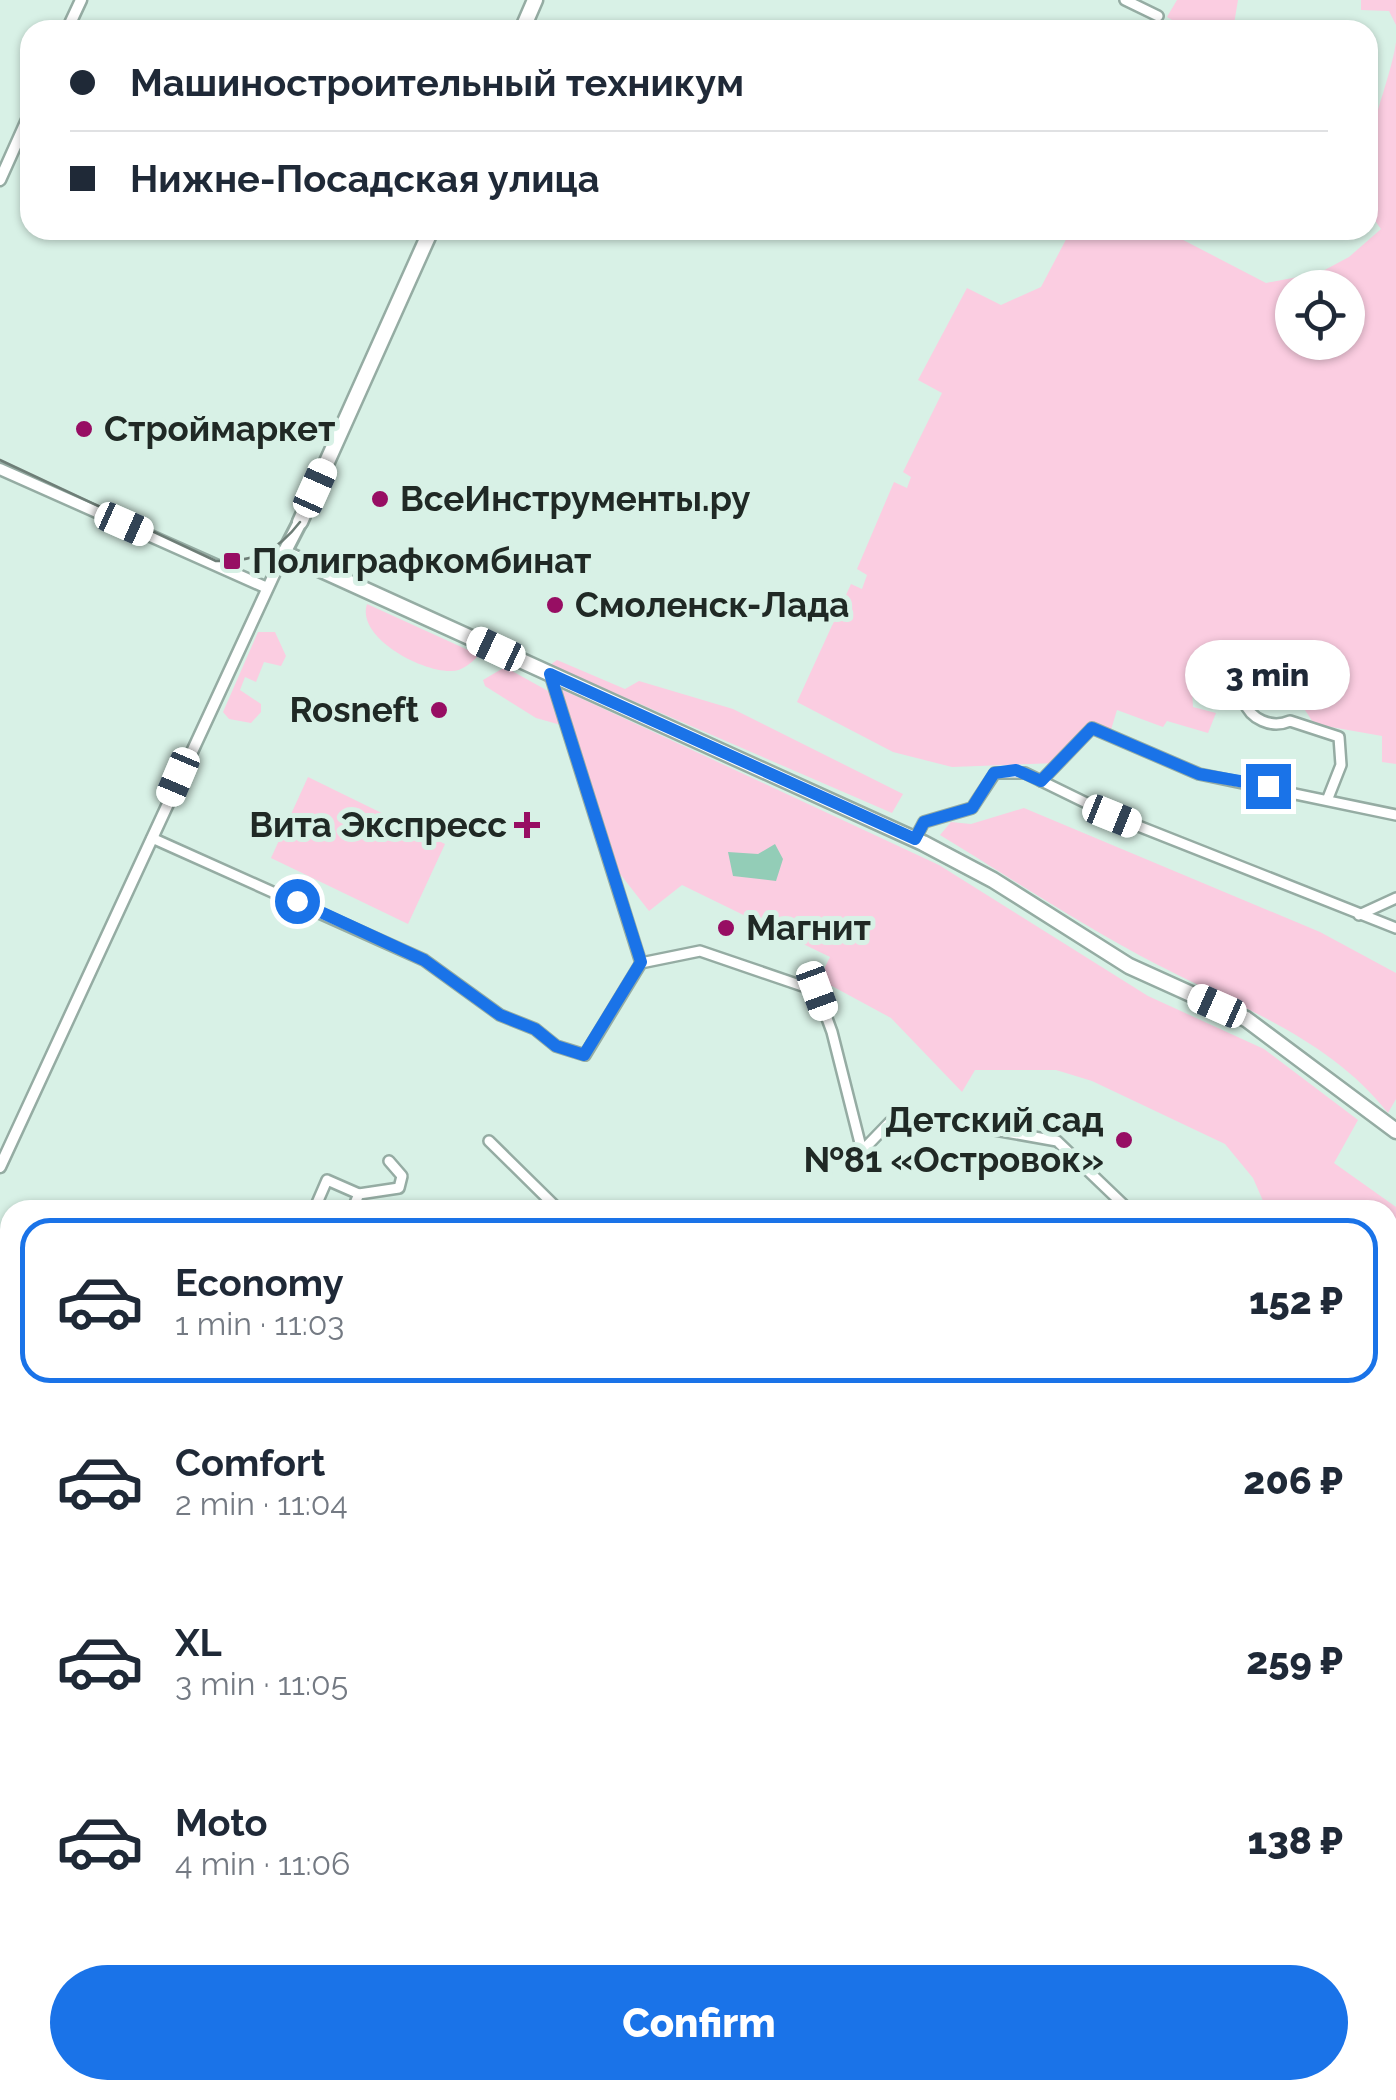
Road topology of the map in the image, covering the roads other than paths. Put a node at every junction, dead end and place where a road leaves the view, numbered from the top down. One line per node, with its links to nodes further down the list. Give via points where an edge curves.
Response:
1 (1126, 0): 2 (street)
2 (1158, 16)
3 (20, 135): 4 (street)
4 (0, 180)
5 (427, 240): 7 (main road)
6 (0, 469): 9 (street)
7 (300, 522): 8 (main road)
8 (284, 553): 9 (street); 10 (main road)
9 (265, 587): 15 (street)
10 (550, 674): 16 (main road); 20 (street)
11 (1228, 696): 13 (street, via 1244,700 1256,720 1290,720 1339,737 1342,765)
12 (1041, 781): 13 (street, via 1092,728 1199,774); 16 (street, via 1016,770 994,773 972,808 924,822); 18 (street)
13 (1328, 798): 14 (street)
14 (1396, 814)
15 (152, 838): 20 (street, via 424,960 465,994 584,1055); 24 (street)
16 (915, 839): 21 (main road, via 994,880 1129,966 1246,1019)
17 (1396, 898): 18 (street)
18 (1359, 915): 19 (street)
19 (1396, 928)
20 (641, 962): 29 (street, via 700,951 817,991 862,1151 890,1122 926,1118 1057,1142)
21 (1396, 1131)
22 (489, 1141): 28 (street)
23 (389, 1162): 25 (street, via 402,1176 399,1188)
24 (0, 1167)
25 (359, 1194): 26 (street, via 327,1180); 27 (street)
26 (318, 1200)
27 (356, 1200)
28 (549, 1200)
29 (1118, 1200)

